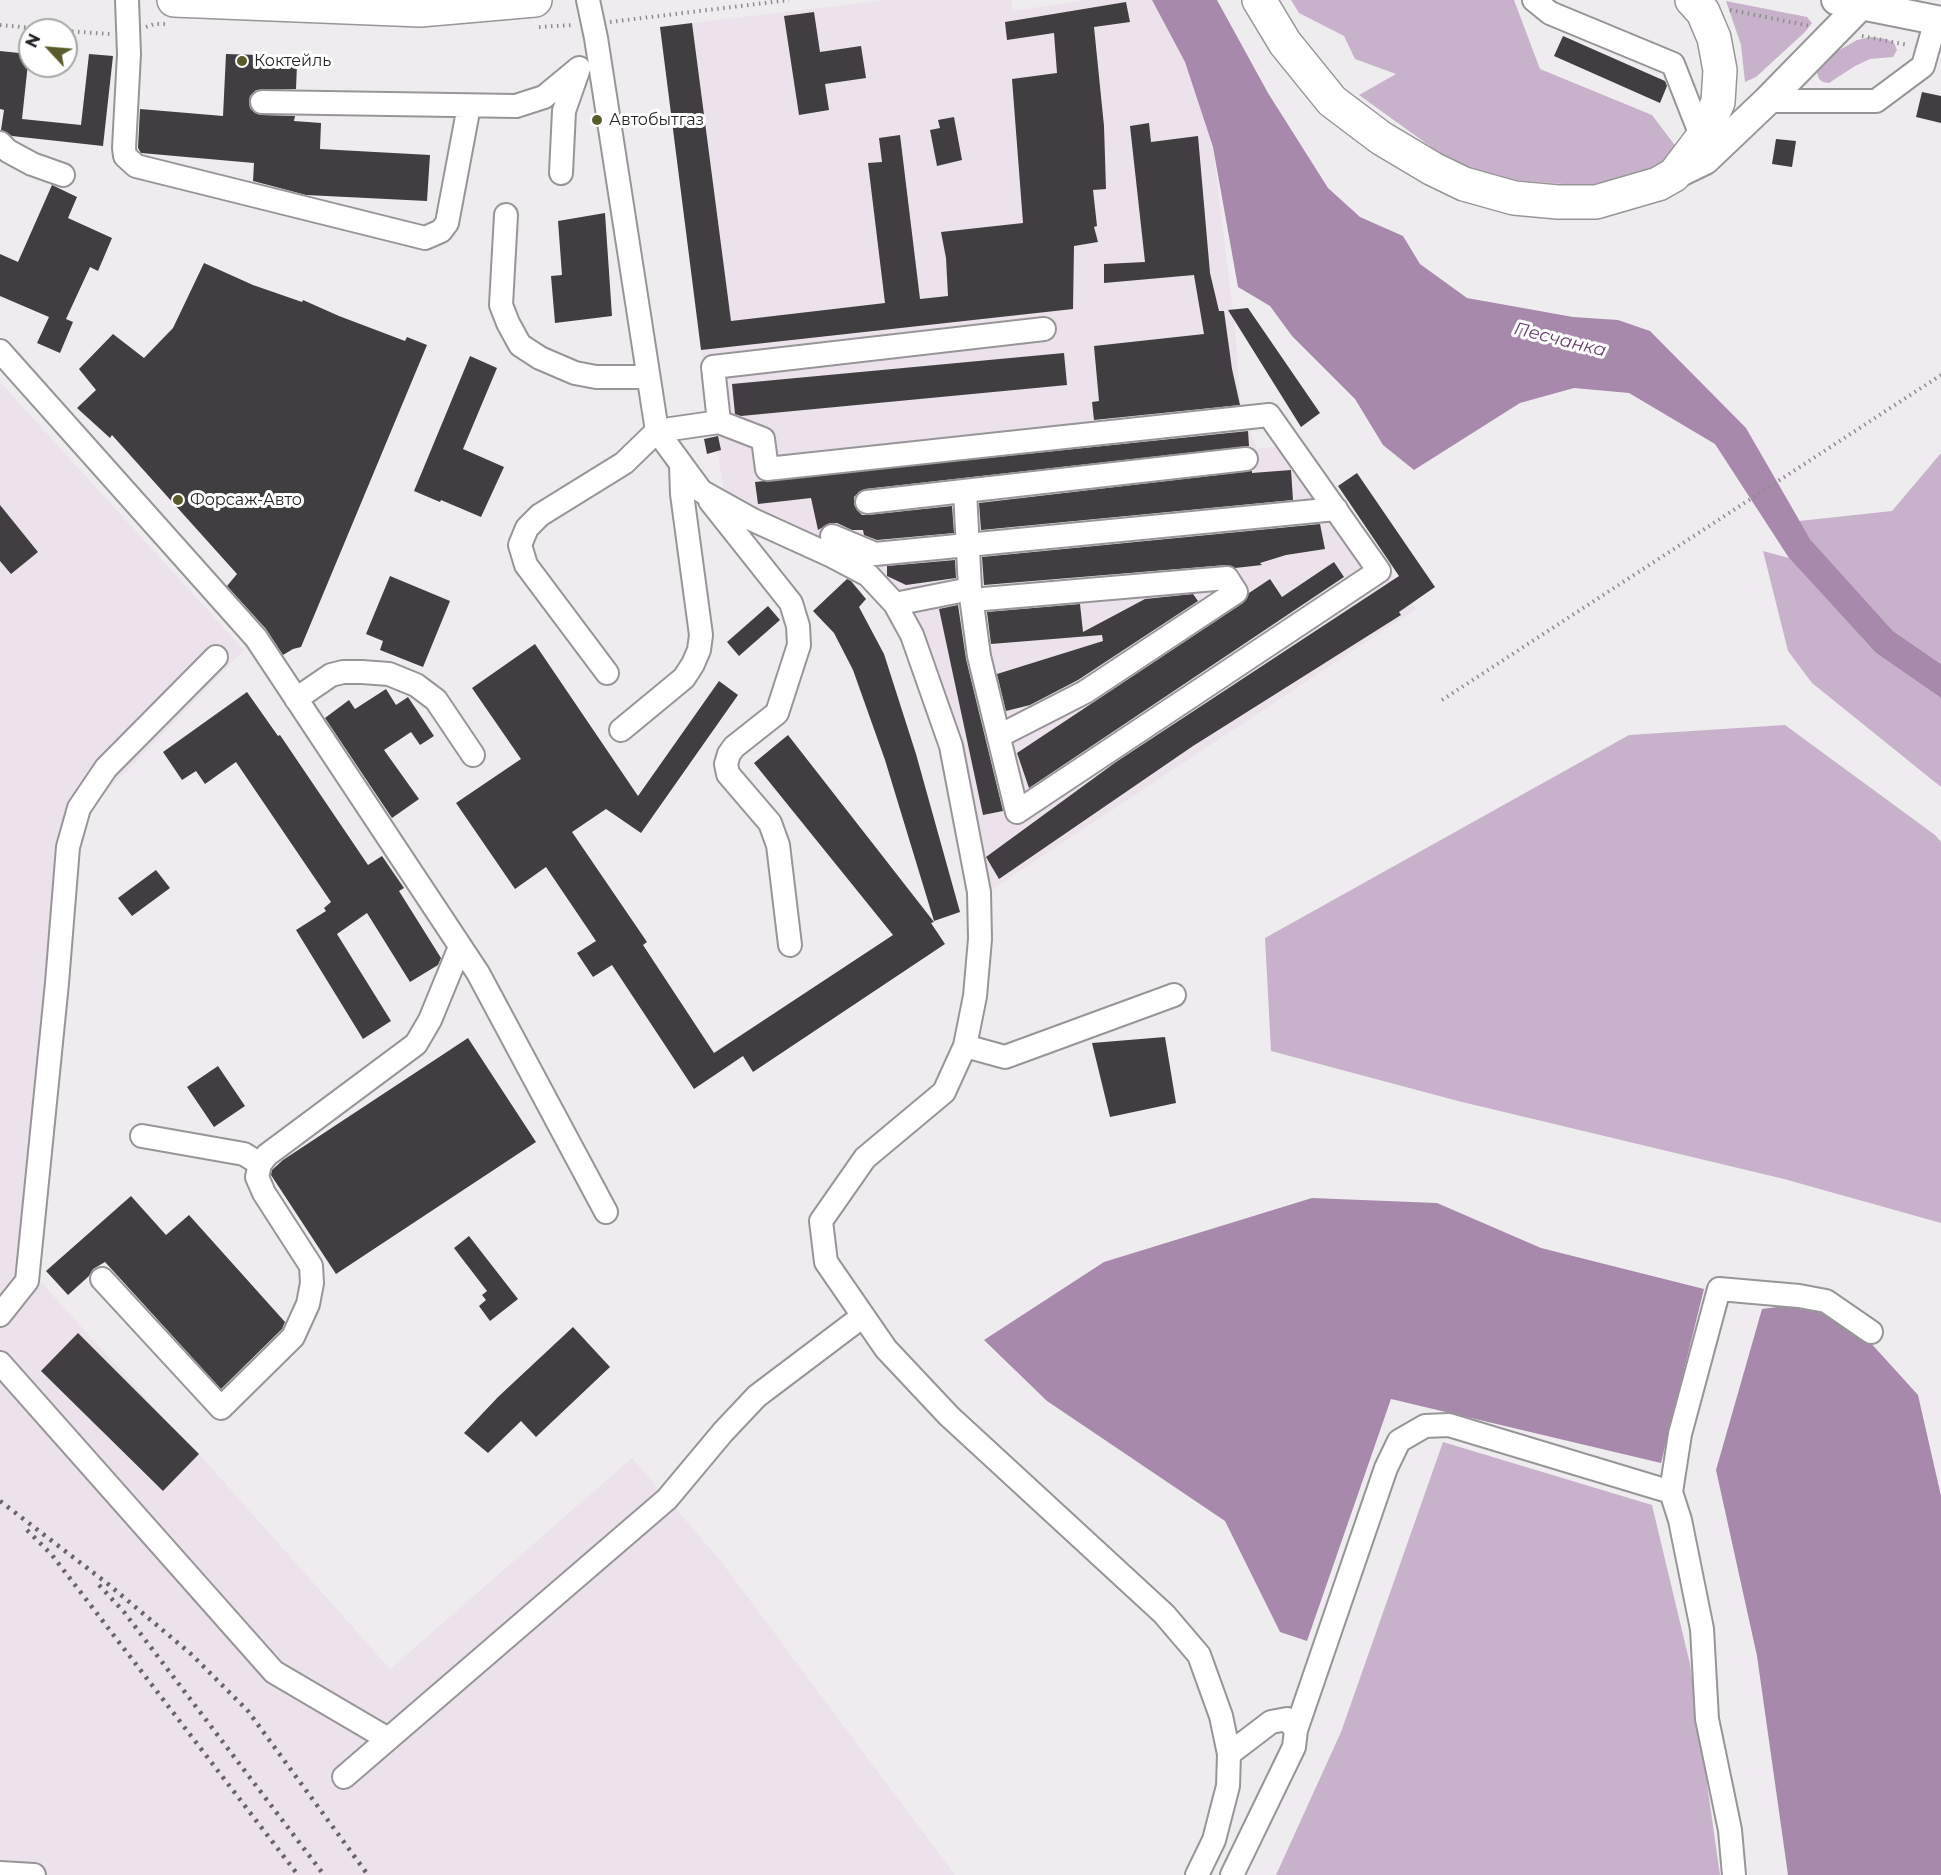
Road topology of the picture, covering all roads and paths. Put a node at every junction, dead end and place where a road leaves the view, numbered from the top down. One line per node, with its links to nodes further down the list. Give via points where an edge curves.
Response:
1 (127, 0): 17 (lane, via 129,54 124,148 125,156 136,166 425,238 441,231 447,223)
2 (174, 0): 3 (highway, via 420,10)
3 (535, 0)
4 (588, 0): 13 (lane)
5 (789, 0): 13 (path)
6 (1259, 0): 22 (highway, via 1285,43 1332,101 1381,138 1464,184 1514,198 1596,202 1649,187)
7 (1534, 0): 18 (lane, via 1550,13 1673,64)
8 (1692, 0): 18 (highway, via 1703,12 1714,38 1720,70 1718,102)
9 (1848, 3): 10 (main road); 15 (main road)
10 (1939, 21): 15 (lane, via 1923,66 1876,101)
11 (0, 25): 12 (path)
12 (18, 27)
13 (594, 31): 14 (lane); 27 (lane)
14 (579, 68): 17 (lane, via 544,97 516,106); 20 (lane, via 564,111)
15 (1767, 101): 22 (main road, via 1705,160)
16 (262, 102): 17 (lane)
17 (470, 106)
18 (1702, 138): 22 (highway)
19 (0, 143): 21 (lane, via 32,164)
20 (561, 172)
21 (63, 175)
22 (1674, 175)
23 (506, 215): 27 (lane, via 501,305 520,345 575,373)
24 (1044, 329): 28 (lane, via 713,367)
25 (0, 351): 42 (lane, via 256,638)
26 (1941, 375): 43 (path)
27 (648, 377): 29 (lane)
28 (719, 422): 29 (lane); 35 (lane, via 764,439 767,469 1269,415)
29 (657, 430): 31 (lane); 41 (lane, via 624,463 540,515 527,528 520,545 526,565)
30 (1246, 459): 33 (lane)
31 (681, 465): 32 (lane); 44 (lane, via 701,635 699,650 684,678)
32 (701, 491): 39 (lane, via 868,575); 47 (lane, via 791,603 798,626 799,645 777,713 734,747 726,764 728,774 770,823 778,845)
33 (964, 491): 34 (lane); 37 (lane)
34 (867, 502)
35 (1336, 509): 37 (lane); 45 (lane, via 1379,571 1017,812)
36 (832, 536): 37 (lane, via 875,554)
37 (968, 544): 38 (lane)
38 (971, 595): 39 (lane); 45 (lane, via 979,656); 45 (lane, via 1227,578 1236,592 1084,693)
39 (895, 604): 50 (lane, via 912,634 951,746 979,892 975,996)
40 (216, 657): 55 (lane, via 106,768 78,808 68,847 27,1281)
41 (607, 674)
42 (296, 699): 46 (lane, via 331,675 389,674 416,685 436,700); 48 (lane)
43 (1442, 700)
44 (621, 730)
45 (999, 736)
46 (473, 755)
47 (790, 945)
48 (460, 947): 52 (lane, via 416,1044); 53 (lane, via 478,973)
49 (1174, 995): 50 (lane, via 1005,1057)
50 (965, 1046): 56 (lane, via 945,1092 865,1158 822,1221 826,1262)
51 (142, 1136): 52 (lane, via 244,1154)
52 (260, 1164): 54 (lane, via 257,1177 311,1266 312,1283 308,1304 293,1337 221,1408)
53 (606, 1212)
54 (102, 1279)
55 (0, 1315)
56 (863, 1316): 61 (lane, via 758,1396 667,1499); 62 (lane, via 886,1349 949,1416 1164,1614 1199,1655 1221,1716)
57 (1871, 1332): 59 (lane, via 1826,1301 1719,1289 1680,1434)
58 (0, 1363): 61 (lane, via 274,1672)
59 (1671, 1492): 60 (lane, via 1449,1425 1425,1426 1399,1441 1386,1468); 68 (lane, via 1702,1629 1707,1719 1730,1830)
60 (1296, 1730): 62 (lane, via 1287,1719 1271,1722); 67 (lane, via 1294,1746)
61 (388, 1739): 63 (lane)
62 (1229, 1754): 66 (lane, via 1228,1786 1214,1840)
63 (345, 1777)
64 (0, 1873): 65 (lane)
65 (34, 1875)
66 (1197, 1875)
67 (1232, 1875)
68 (1734, 1875)

